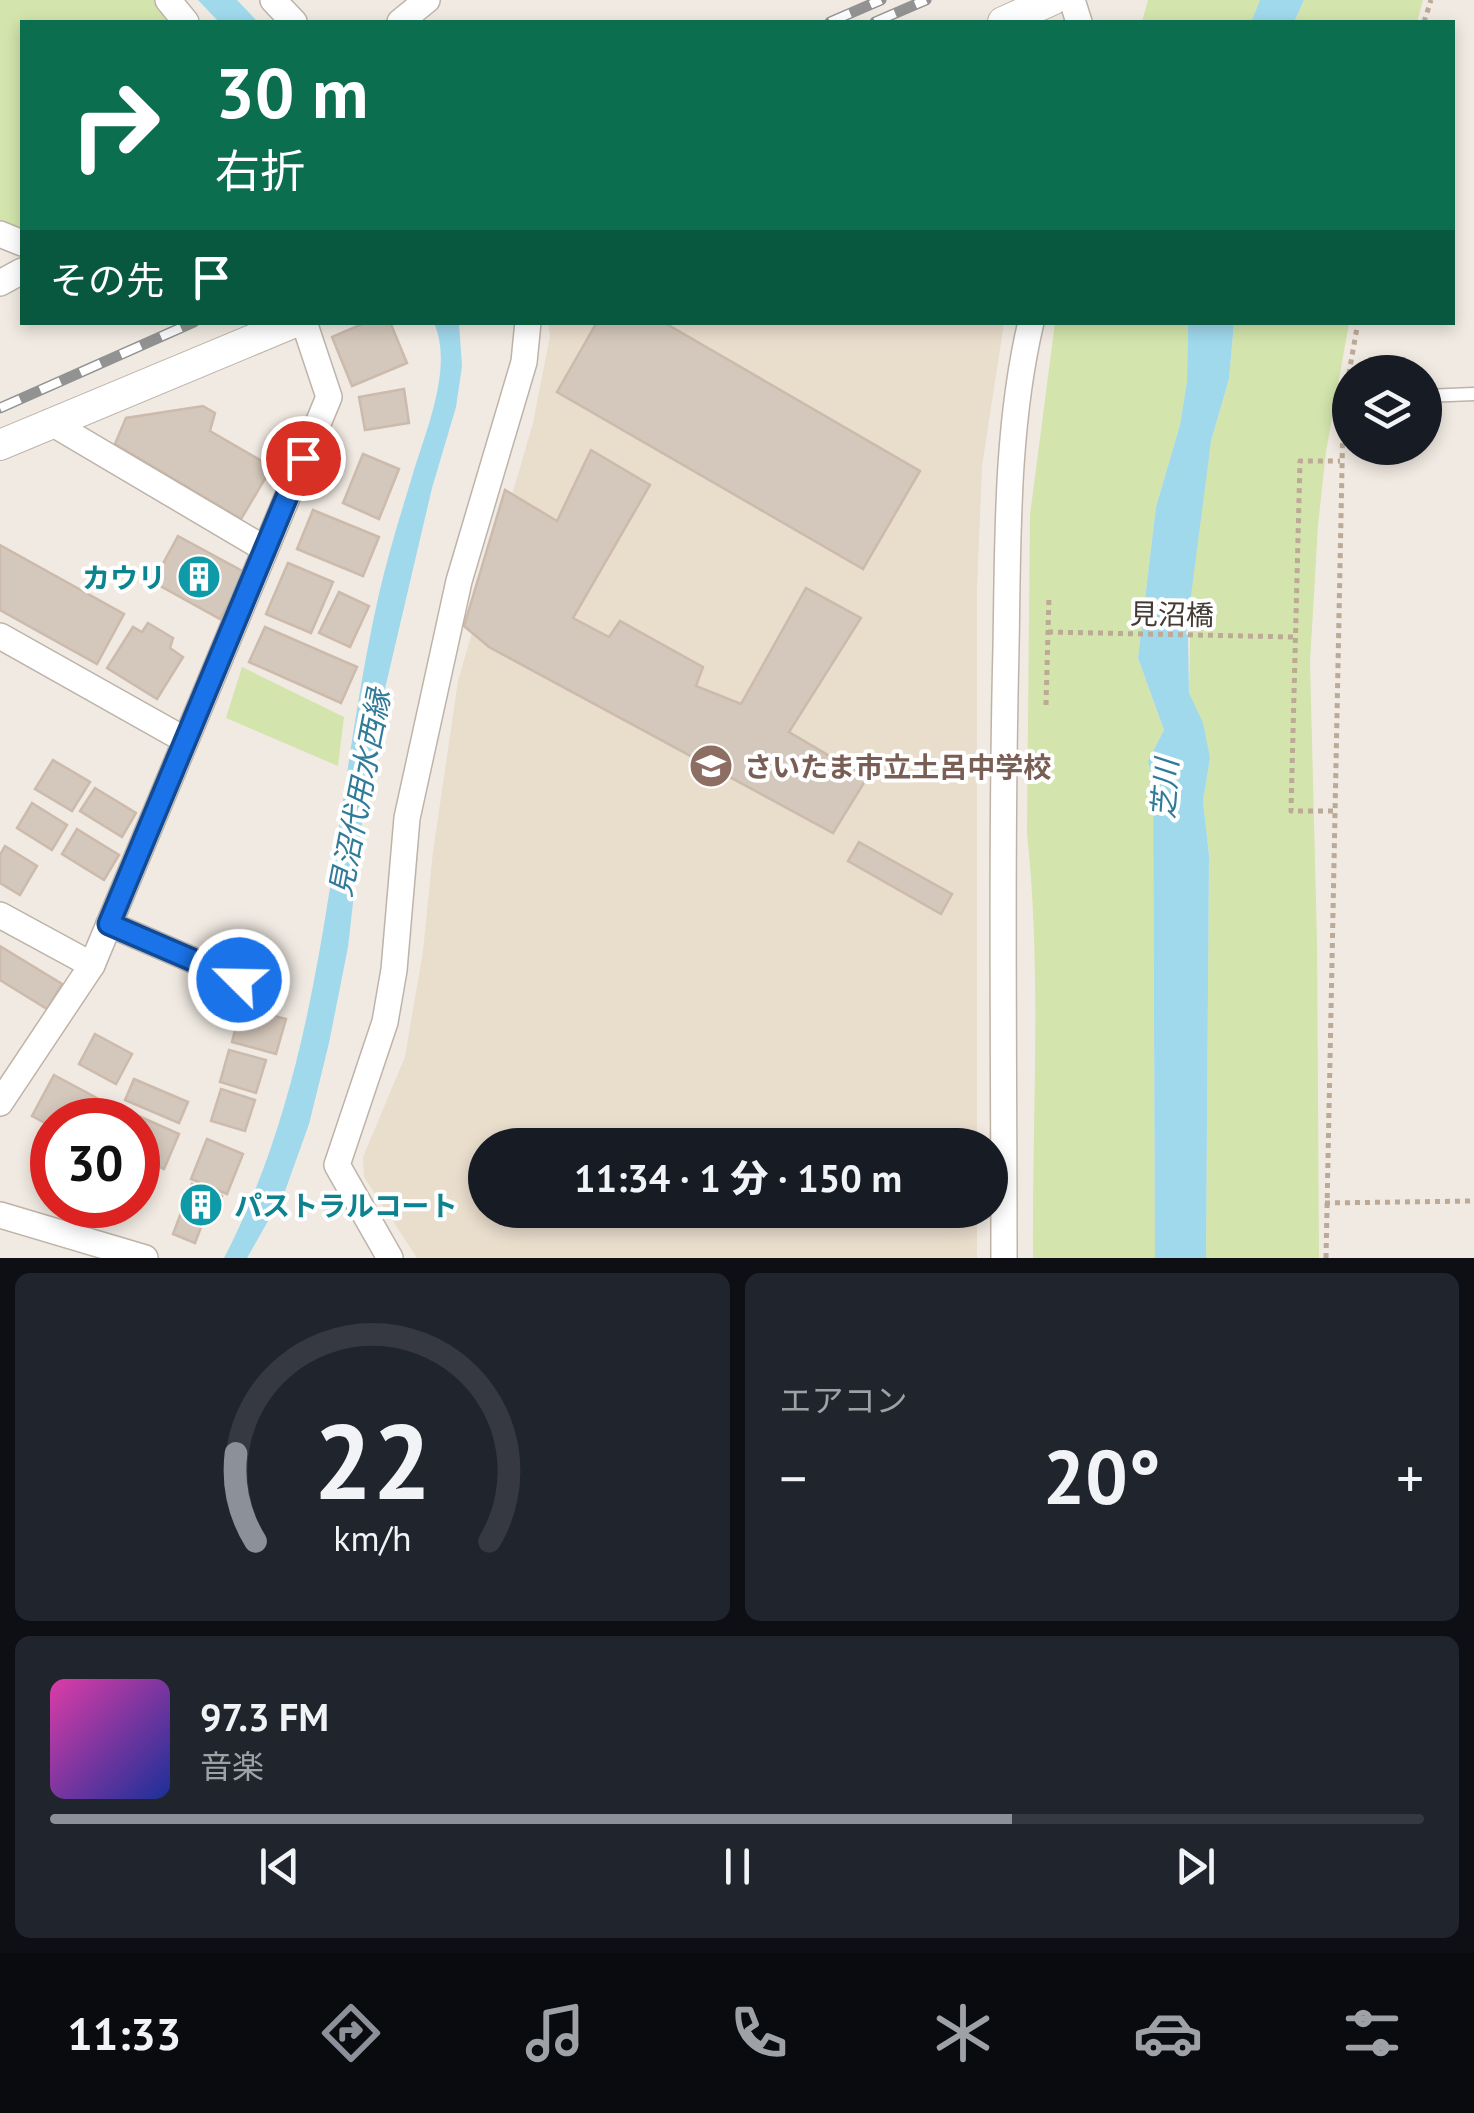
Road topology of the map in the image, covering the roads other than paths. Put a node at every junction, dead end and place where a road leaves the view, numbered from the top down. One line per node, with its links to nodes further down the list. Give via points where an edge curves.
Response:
1 (168, 0): 5 (street)
2 (273, 0): 6 (street)
3 (427, 0): 7 (street)
4 (1052, 0): 8 (street)
5 (184, 20)
6 (292, 20)
7 (402, 20)
8 (1007, 20)
9 (288, 325): 15 (street)
10 (305, 325): 17 (street, via 329,397)
11 (528, 325): 27 (street, via 524,362 459,581 407,818 385,1022 338,1165)
12 (1031, 325): 28 (street, via 1010,491)
13 (1474, 394): 14 (lane)
14 (1442, 395)
15 (50, 422): 16 (street); 17 (street)
16 (0, 445)
17 (266, 549): 19 (street)
18 (0, 636): 19 (street)
19 (185, 740): 21 (street)
20 (0, 915): 22 (street)
21 (109, 924): 22 (street); 23 (street)
22 (92, 965): 24 (street)
23 (239, 980)
24 (0, 1102)
25 (0, 1215): 26 (street)
26 (144, 1258)
27 (390, 1258)
28 (1004, 1258)

